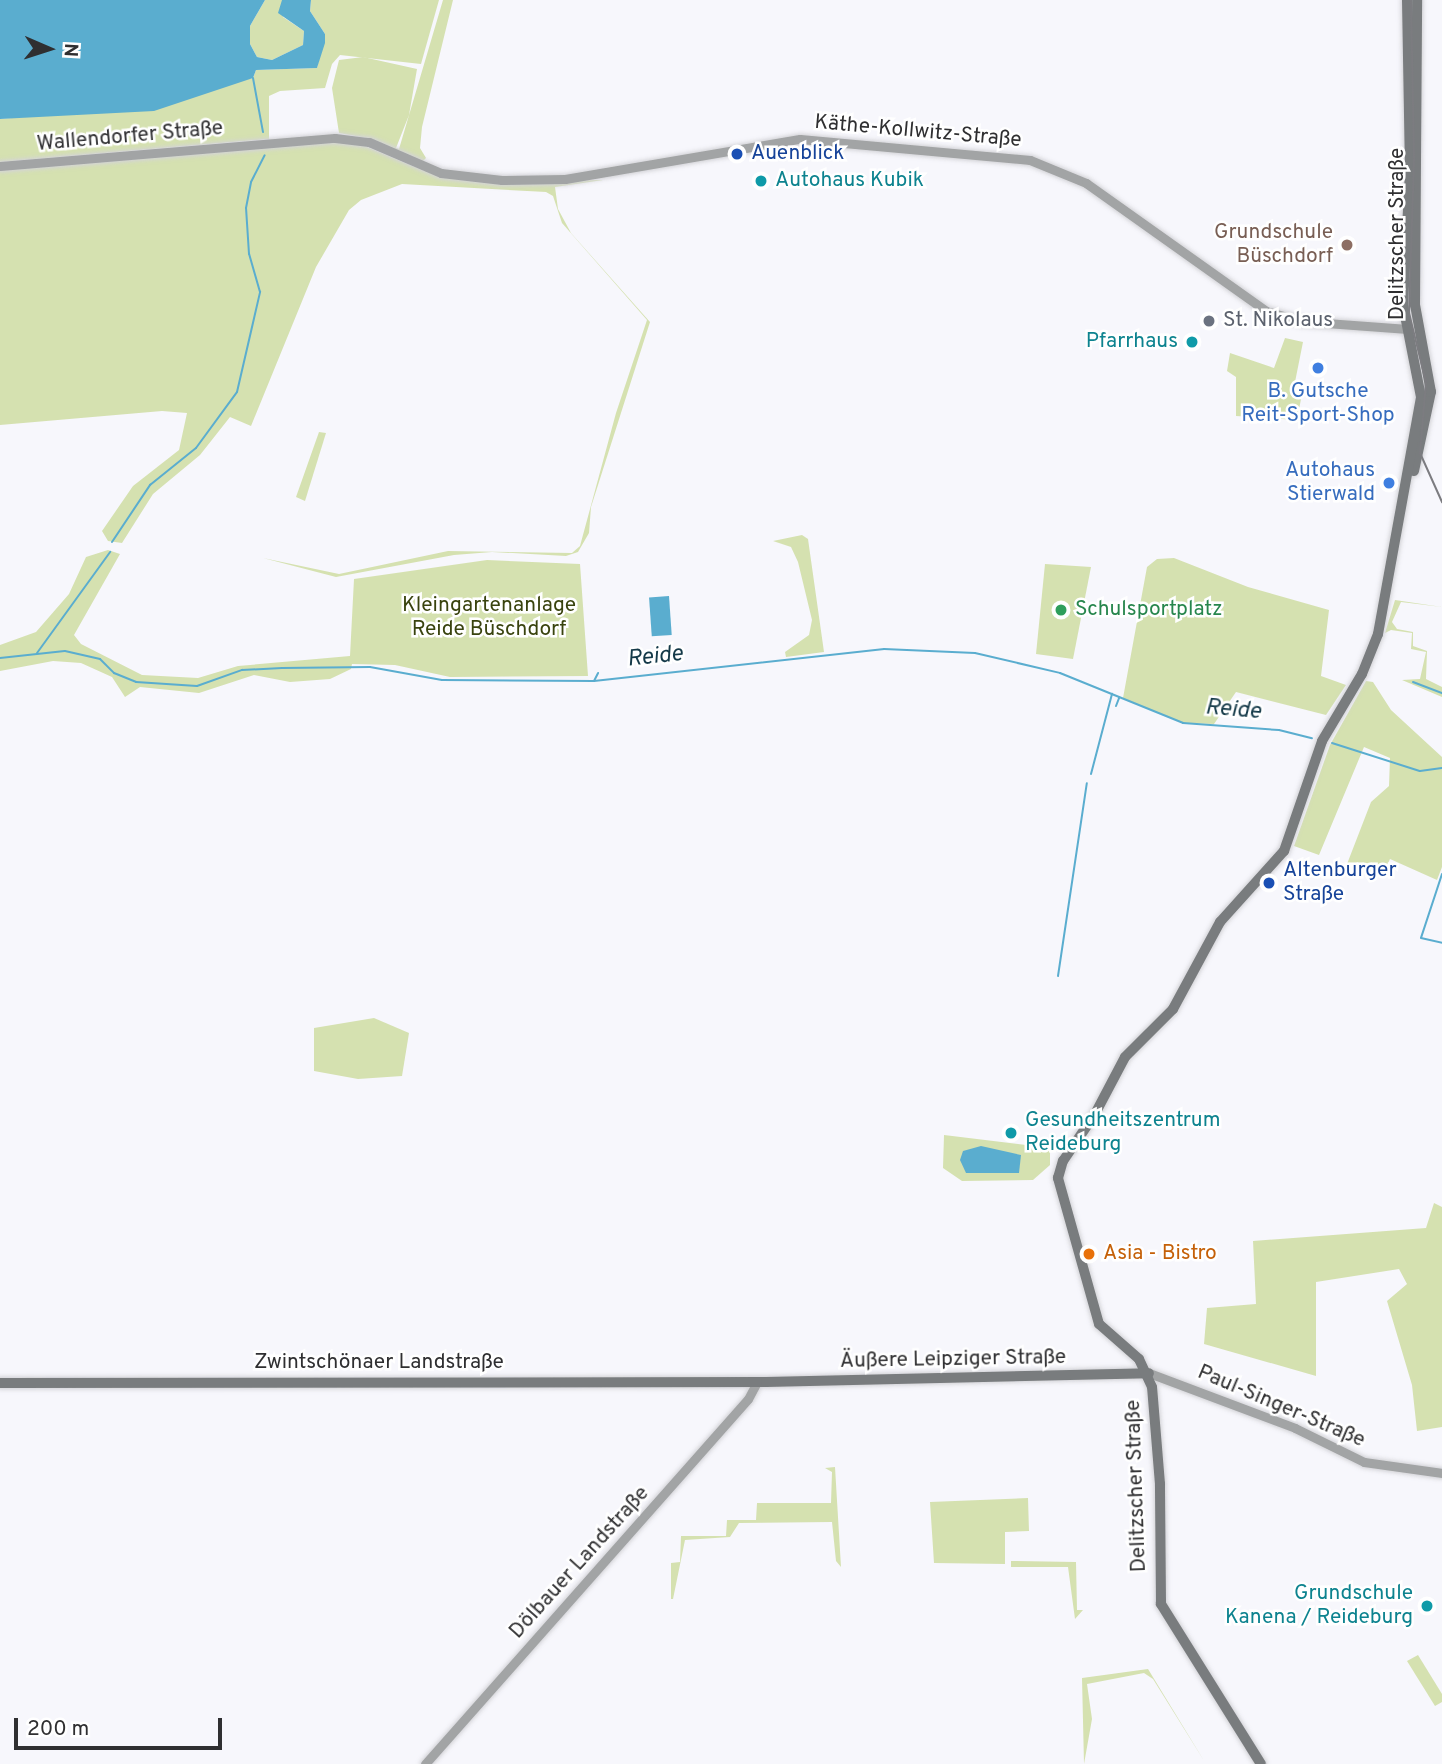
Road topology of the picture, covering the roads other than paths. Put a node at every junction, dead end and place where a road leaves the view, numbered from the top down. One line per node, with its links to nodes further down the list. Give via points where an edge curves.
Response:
1 (1407, 0): 5 (main road, Delitzscher Straße, via 1410,172)
2 (1417, 0): 8 (main road, Delitzscher Straße)
3 (262, 144): 4 (street, Wallendorfer Straße); 7 (street, Käthe-Kollwitz-Straße, via 356,139 441,173 512,181 565,179 800,139 1030,160 1086,183 1266,311 1300,321)
4 (0, 166)
5 (1406, 243): 6 (main road); 8 (main road, Delitzscher Straße)
6 (1396, 320): 7 (street)
7 (1374, 327): 8 (street, Käthe-Kollwitz-Straße)
8 (1412, 329): 9 (main road, Delitzscher Straße, via 1422,386 1374,646 1322,741 1284,851 1220,922 1173,1009 1125,1057 1060,1170 1059,1188 1099,1324 1134,1353)
9 (1149, 1373): 10 (main road, Äußere Leipziger Straße); 12 (street, Paul-Singer-Straße, via 1295,1428 1364,1462); 14 (main road, Delitzscher Straße, via 1159,1466 1161,1604)
10 (757, 1382): 11 (main road, Zwintschönaer Landstraße); 13 (street, Dölbauer Landstraße, via 748,1399)
11 (0, 1383)
12 (1442, 1473)
13 (425, 1764)
14 (1261, 1764)

